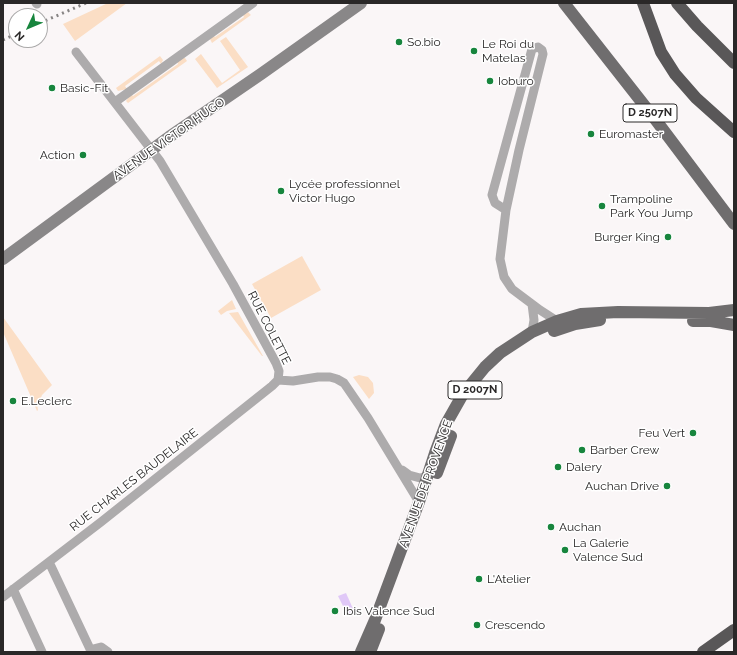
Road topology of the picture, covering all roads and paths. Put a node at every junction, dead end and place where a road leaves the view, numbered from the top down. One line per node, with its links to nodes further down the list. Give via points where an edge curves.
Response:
1 (252, 3): 10 (street)
2 (356, 3): 7 (main road, AVENUE VICTOR HUGO)
3 (361, 3): 7 (main road, AVENUE VICTOR HUGO)
4 (564, 3): 14 (main road, D 2507N)
5 (642, 3): 11 (highway, via 661,52 675,74 696,98)
6 (677, 3): 9 (highway)
7 (336, 20): 12 (main road, AVENUE VICTOR HUGO)
8 (76, 52): 10 (street, RUE COLETTE)
9 (734, 63)
10 (115, 102): 12 (street, RUE COLETTE)
11 (734, 132)
12 (152, 150): 15 (main road, AVENUE VICTOR HUGO); 21 (street, RUE COLETTE, via 233,284 276,363 279,370)
13 (506, 210): 13 (street, via 495,203 492,195 532,49 538,47 543,54); 16 (street, via 500,248 502,270 512,289)
14 (734, 224)
15 (3, 259)
16 (532, 304): 18 (street); 20 (street)
17 (734, 310): 18 (main road, AVENUE DE PROVENCE / D 2007N, via 709,313 597,313 581,314)
18 (558, 321): 20 (main road, AVENUE DE PROVENCE / D 2007N)
19 (734, 325): 33 (main road, AVENUE DE PROVENCE / D 2007N, via 711,321 594,320 547,333 504,359 479,384 455,425)
20 (532, 332): 23 (main road, AVENUE DE PROVENCE / D 2007N, via 500,353 473,380 446,424)
21 (278, 380): 22 (street, RUE COLETTE, via 330,377 344,383); 25 (street, RUE CHARLES BAUDELAIRE)
22 (399, 468): 23 (street, via 417,478); 24 (street, RUE COLETTE)
23 (428, 476): 24 (main road, AVENUE DE PROVENCE / D 2007N)
24 (419, 502): 32 (main road, AVENUE DE PROVENCE / D 2007N)
25 (49, 562): 26 (street, RUE CHARLES BAUDELAIRE); 30 (street)
26 (13, 590): 27 (street, RUE CHARLES BAUDELAIRE); 29 (street)
27 (3, 597)
28 (734, 630): 34 (highway)
29 (42, 652)
30 (90, 652): 31 (street, via 101,647)
31 (108, 652)
32 (361, 652)
33 (370, 652)
34 (703, 652)

